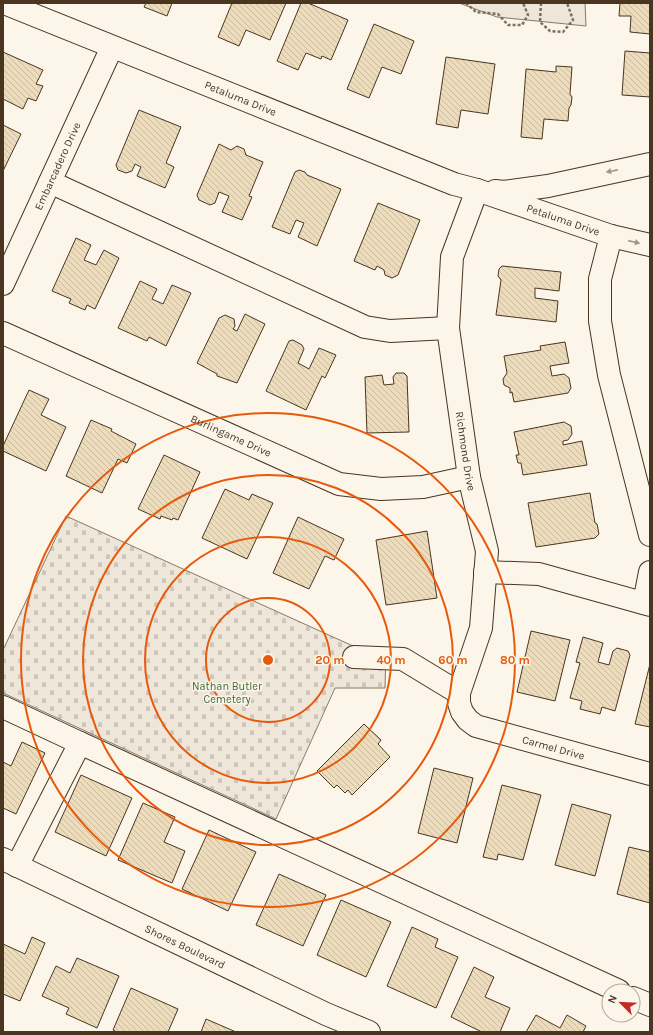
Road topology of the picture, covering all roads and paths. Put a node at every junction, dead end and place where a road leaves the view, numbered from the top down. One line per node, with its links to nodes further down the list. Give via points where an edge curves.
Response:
1 (4, 3): 6 (street, Petaluma Drive)
2 (466, 3): 3 (path, via 476,12 498,14 508,25 522,25 528,15)
3 (523, 3)
4 (541, 3): 5 (path, via 540,22 550,31 563,32 573,20)
5 (568, 3)
6 (112, 47): 8 (street, Embarcadero Drive); 9 (street, Petaluma Drive, via 454,184)
7 (650, 164): 9 (street, Petaluma Drive, one-way to 9, via 548,186 504,192)
8 (50, 182): 12 (street, Embarcadero Drive); 13 (street, via 365,327 390,331)
9 (478, 190): 10 (street, Petaluma Drive); 13 (street, Richmond Drive, via 452,257)
10 (611, 236): 11 (street, Petaluma Drive, one-way to 11); 16 (street, via 600,279 600,320 609,375)
11 (650, 245)
12 (3, 284)
13 (448, 328): 15 (street, Richmond Drive)
14 (3, 333): 15 (street, Burlingame Drive, via 339,484 381,489 416,487)
15 (469, 477): 17 (street, Richmond Drive, via 487,551)
16 (650, 535)
17 (485, 572): 19 (street, via 539,574); 21 (street, Richmond Drive, via 481,628)
18 (650, 572): 19 (street)
19 (647, 604)
20 (354, 657): 21 (street, Carmel Drive, via 402,659)
21 (460, 703): 24 (street, Carmel Drive, via 468,720 476,726)
22 (3, 708): 23 (street)
23 (80, 743): 25 (street); 26 (street)
24 (650, 774)
25 (10, 862): 27 (street, Shores Boulevard)
26 (602, 983)
27 (369, 1032)

